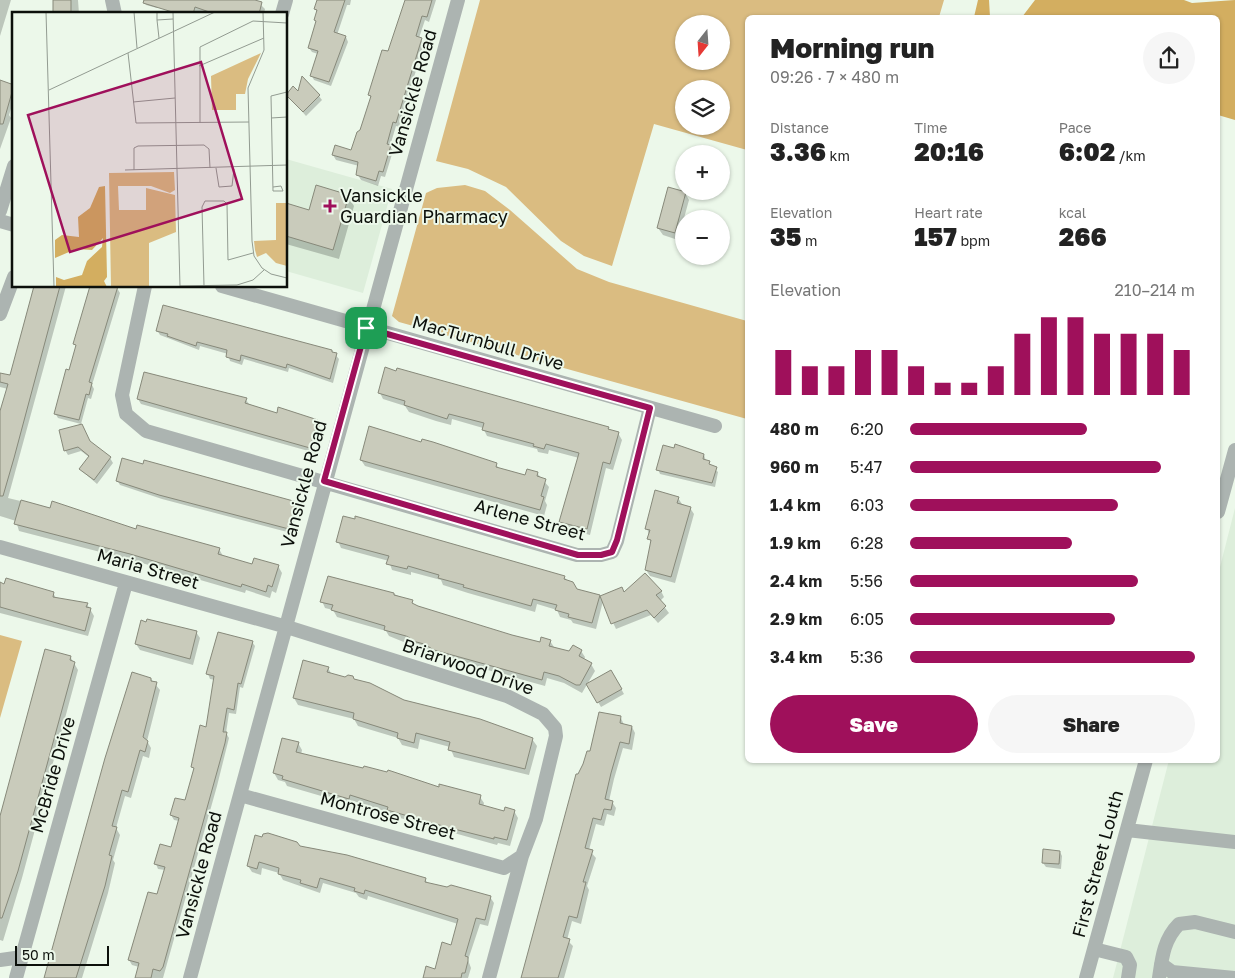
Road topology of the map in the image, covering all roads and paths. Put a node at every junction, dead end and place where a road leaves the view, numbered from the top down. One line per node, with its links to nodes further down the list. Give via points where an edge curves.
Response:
1 (458, 0): 8 (street, Vansickle Road)
2 (12, 172): 3 (street)
3 (0, 210)
4 (12, 282): 7 (street)
5 (144, 288): 12 (street, via 122,395 126,414 146,430)
6 (229, 288): 8 (street, MacTurnbull Drive)
7 (0, 312)
8 (366, 328): 9 (street, MacTurnbull Drive); 12 (street, Vansickle Road)
9 (650, 408): 10 (street, MacTurnbull Drive); 12 (street, Arlene Street, via 617,540 612,552 601,555 578,555)
10 (715, 426)
11 (1235, 450): 13 (street)
12 (324, 481): 16 (street, Vansickle Road)
13 (1220, 504)
14 (0, 547): 15 (street, Maria Street)
15 (126, 583): 16 (street, Maria Street); 24 (street, McBride Drive)
16 (286, 627): 18 (street, Vansickle Road); 21 (street, Briarwood Drive, via 508,696 543,714 555,728 556,736 536,819)
17 (1145, 763): 19 (street, First Street Louth)
18 (240, 795): 21 (street, Montrose Street, via 504,868); 28 (street, Vansickle Road)
19 (1127, 830): 20 (street); 23 (street, First Street Louth)
20 (1235, 842)
21 (522, 856): 29 (street, Briarwood Drive)
22 (1235, 932): 26 (street, via 1195,922 1179,924 1170,933)
23 (1094, 949): 30 (street, First Street Louth); 31 (street, via 1126,957 1130,965)
24 (22, 957): 25 (street); 27 (street, McBride Drive)
25 (0, 960)
26 (1160, 971): 32 (street)
27 (16, 978)
28 (190, 978)
29 (489, 978)
30 (1086, 978)
31 (1128, 978)
32 (1235, 978)

